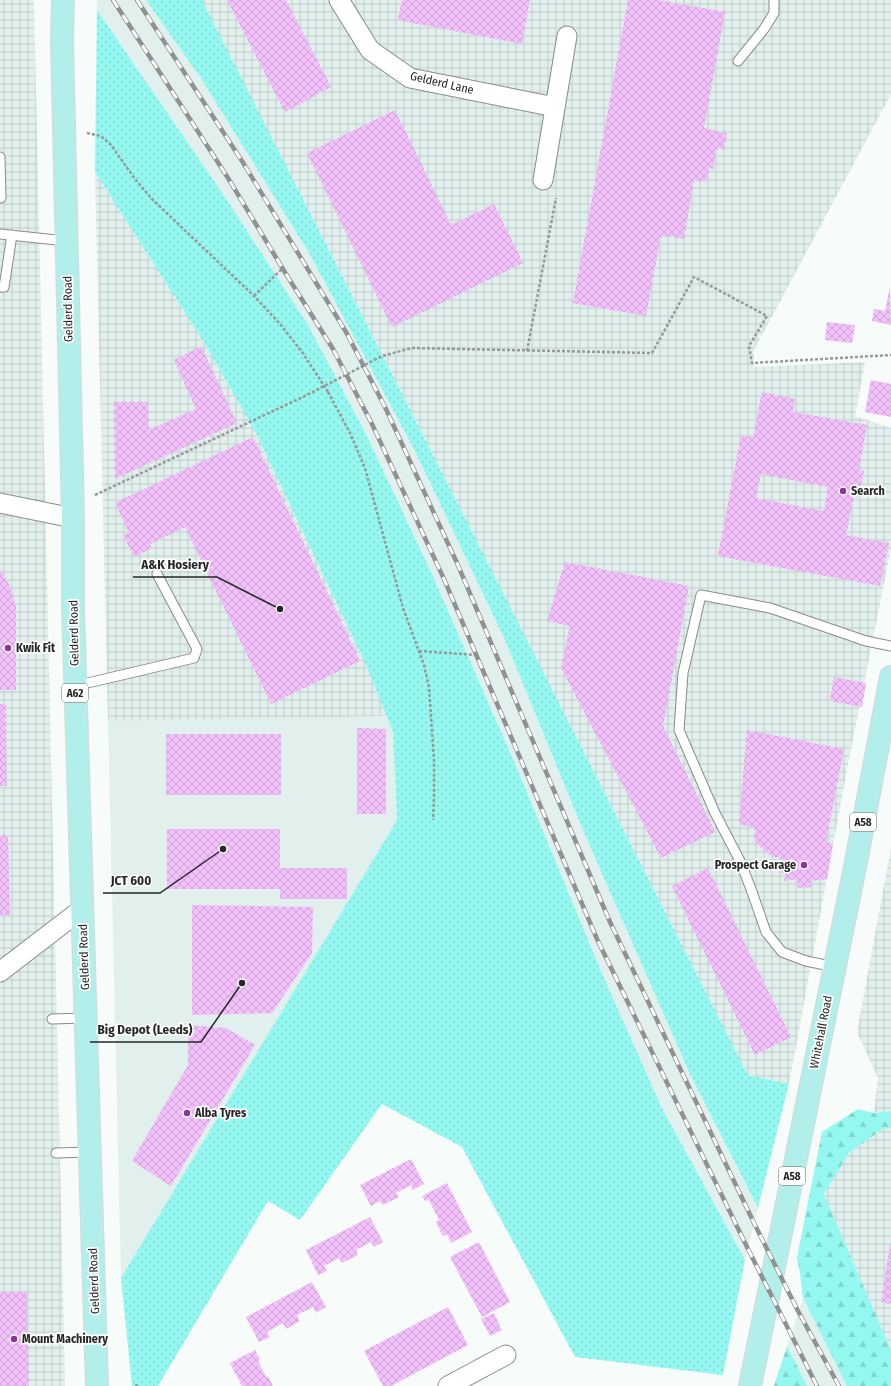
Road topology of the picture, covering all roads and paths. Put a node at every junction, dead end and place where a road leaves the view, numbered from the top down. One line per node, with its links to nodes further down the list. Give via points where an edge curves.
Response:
1 (63, 0): 7 (main road, Gelderd Road / A62)
2 (338, 0): 6 (street, Gelderd Lane, via 370,50 410,78)
3 (774, 0): 5 (lane, via 774,13)
4 (567, 36): 6 (street)
5 (738, 60)
6 (555, 107): 9 (street)
7 (64, 130): 13 (main road, Gelderd Road / A62); 16 (path, via 101,136 111,145 152,199)
8 (0, 157): 10 (lane)
9 (543, 180): 17 (path, via 556,197)
10 (1, 198)
11 (0, 234): 12 (lane)
12 (12, 235): 13 (lane); 15 (lane, via 4,287)
13 (67, 241): 20 (main road, Gelderd Road / A62)
14 (283, 268): 16 (path)
15 (0, 287)
16 (254, 296): 23 (path, bridge, via 302,352 350,433 365,468 401,602)
17 (527, 351): 18 (path, via 652,353 694,277 767,316 750,346 752,363); 20 (path, via 412,348 382,356)
18 (891, 355)
19 (0, 503): 20 (street)
20 (73, 512): 26 (main road, Gelderd Road / A62)
21 (157, 574): 26 (lane, via 196,649 194,658)
22 (891, 646): 29 (lane, via 866,641 770,608 701,595 683,673 679,730 715,813 740,861 766,932 782,952 806,962)
23 (419, 651): 24 (path); 27 (path, via 429,687 434,760)
24 (476, 655)
25 (891, 677): 29 (main road, Whitehall Road / A58)
26 (75, 686): 28 (main road, Gelderd Road / A62)
27 (433, 820)
28 (82, 909): 30 (street); 31 (main road, Gelderd Road / A62)
29 (834, 967): 38 (main road, Whitehall Road / A58)
30 (0, 972)
31 (86, 1018): 32 (lane); 33 (main road, Gelderd Road / A62)
32 (52, 1019)
33 (90, 1152): 34 (lane); 36 (main road, Gelderd Road / A62)
34 (56, 1153)
35 (506, 1356): 37 (street)
36 (97, 1386)
37 (448, 1386)
38 (750, 1386)

